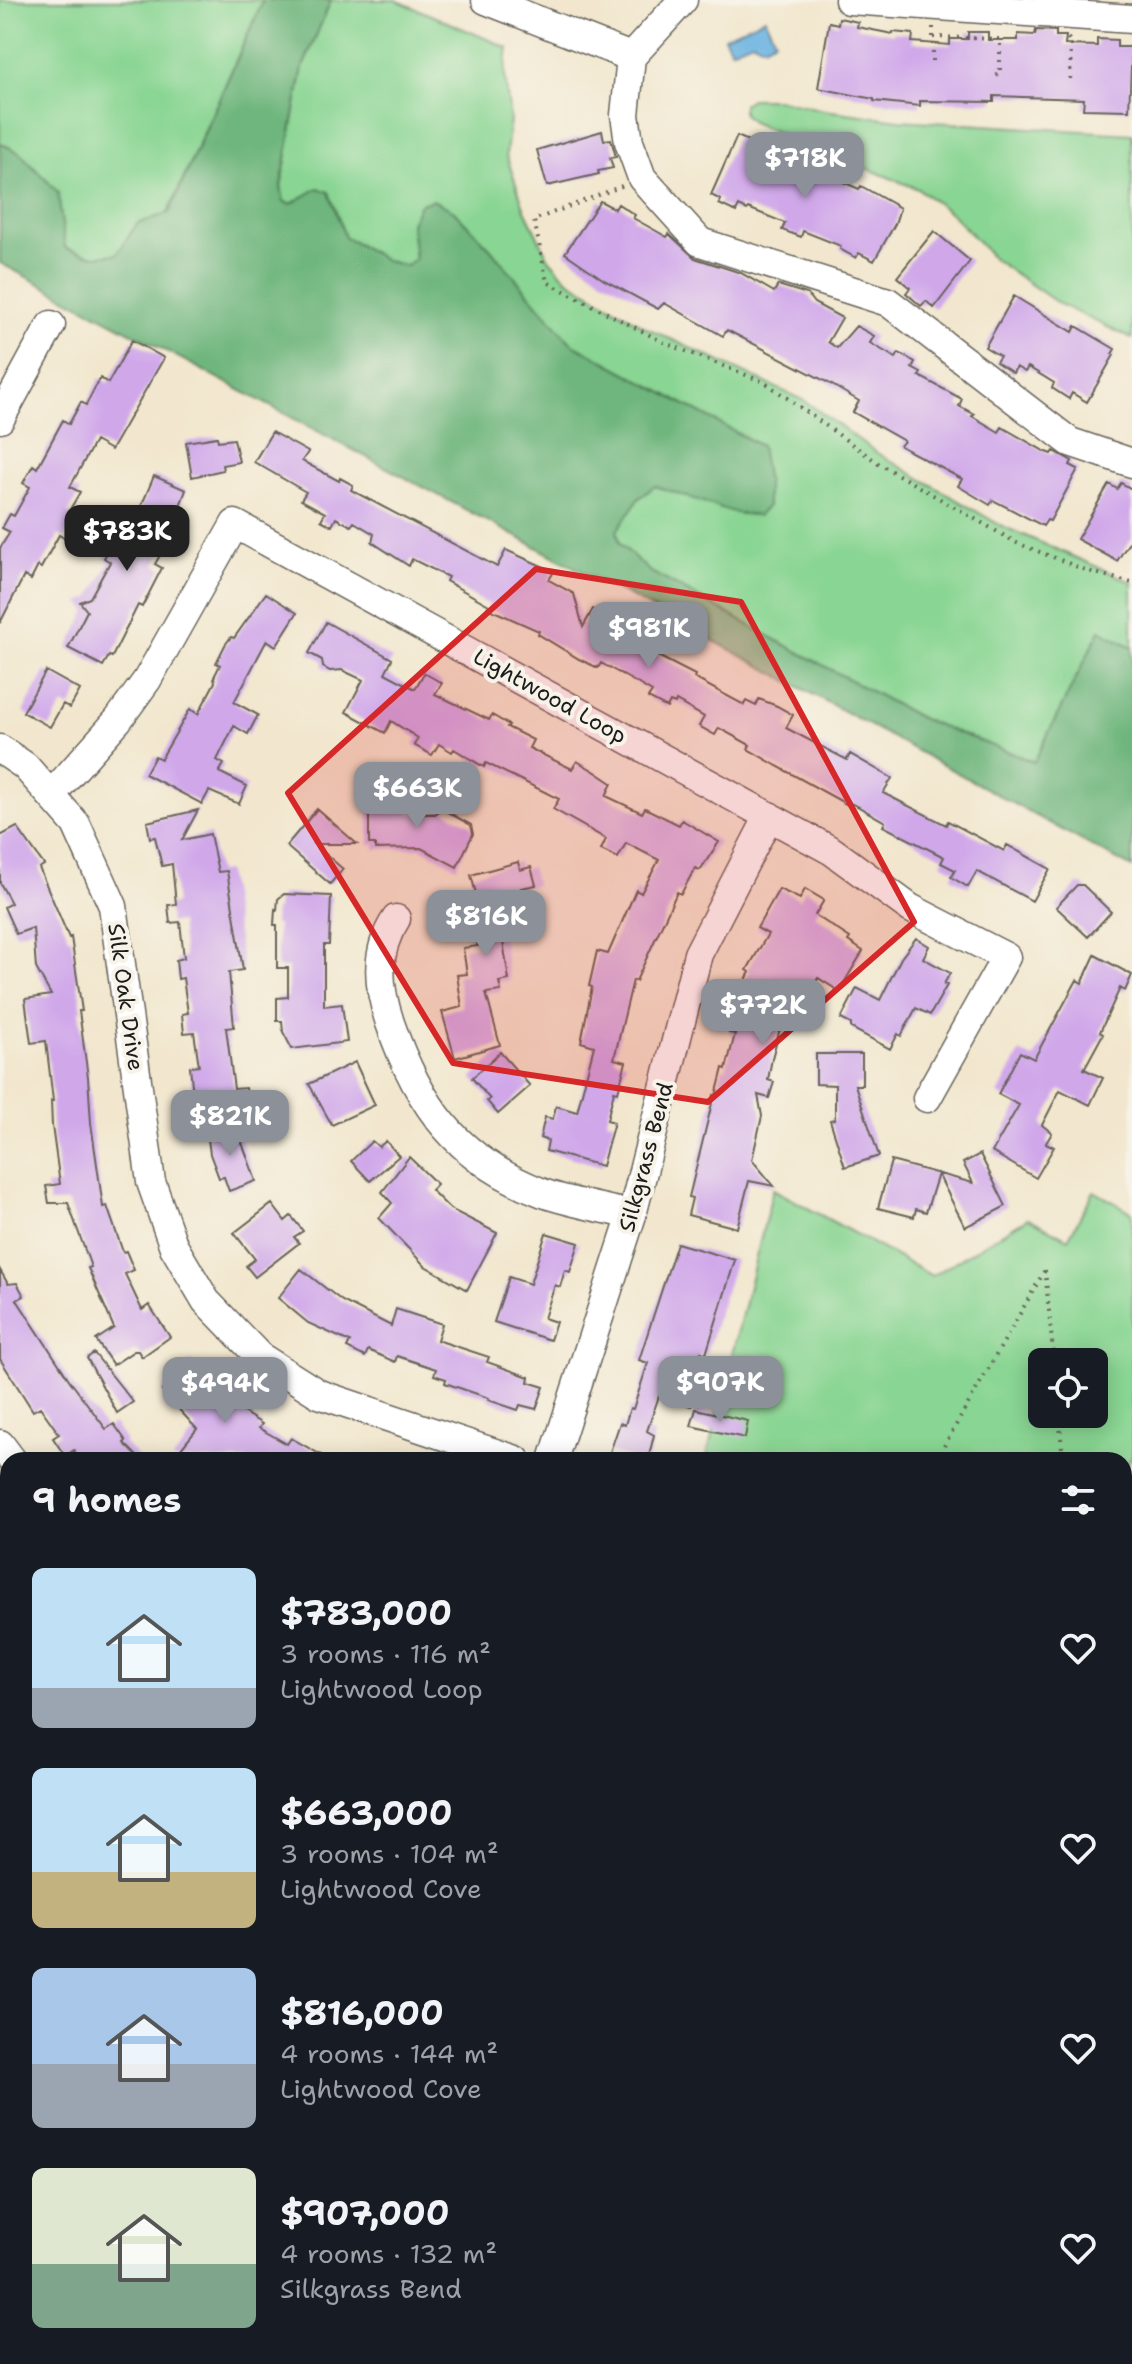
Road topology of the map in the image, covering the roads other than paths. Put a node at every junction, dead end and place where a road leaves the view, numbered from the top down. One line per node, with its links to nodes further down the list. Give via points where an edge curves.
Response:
1 (486, 0): 5 (street)
2 (683, 0): 5 (street)
3 (849, 0): 4 (street)
4 (1132, 19)
5 (631, 57): 8 (street, via 625,115 642,178 700,242 888,302 1070,442)
6 (51, 325): 7 (street)
7 (0, 419)
8 (1132, 463)
9 (0, 749): 10 (street, Silk Oak Drive)
10 (52, 794): 11 (street, Lightwood Loop, via 147,680 235,524); 15 (street, Silk Oak Drive, via 76,824 113,906 151,1182 174,1247 206,1301 259,1356 319,1394)
11 (769, 816): 13 (street, Lightwood Loop, via 832,851 910,908 1006,957); 14 (street, Silkgrass Bend, via 698,954)
12 (396, 919): 14 (street, via 381,948 382,995 403,1060 438,1122 477,1158 544,1193)
13 (927, 1098)
14 (632, 1215): 16 (street, Silkgrass Bend)
15 (492, 1452)
16 (556, 1452)

